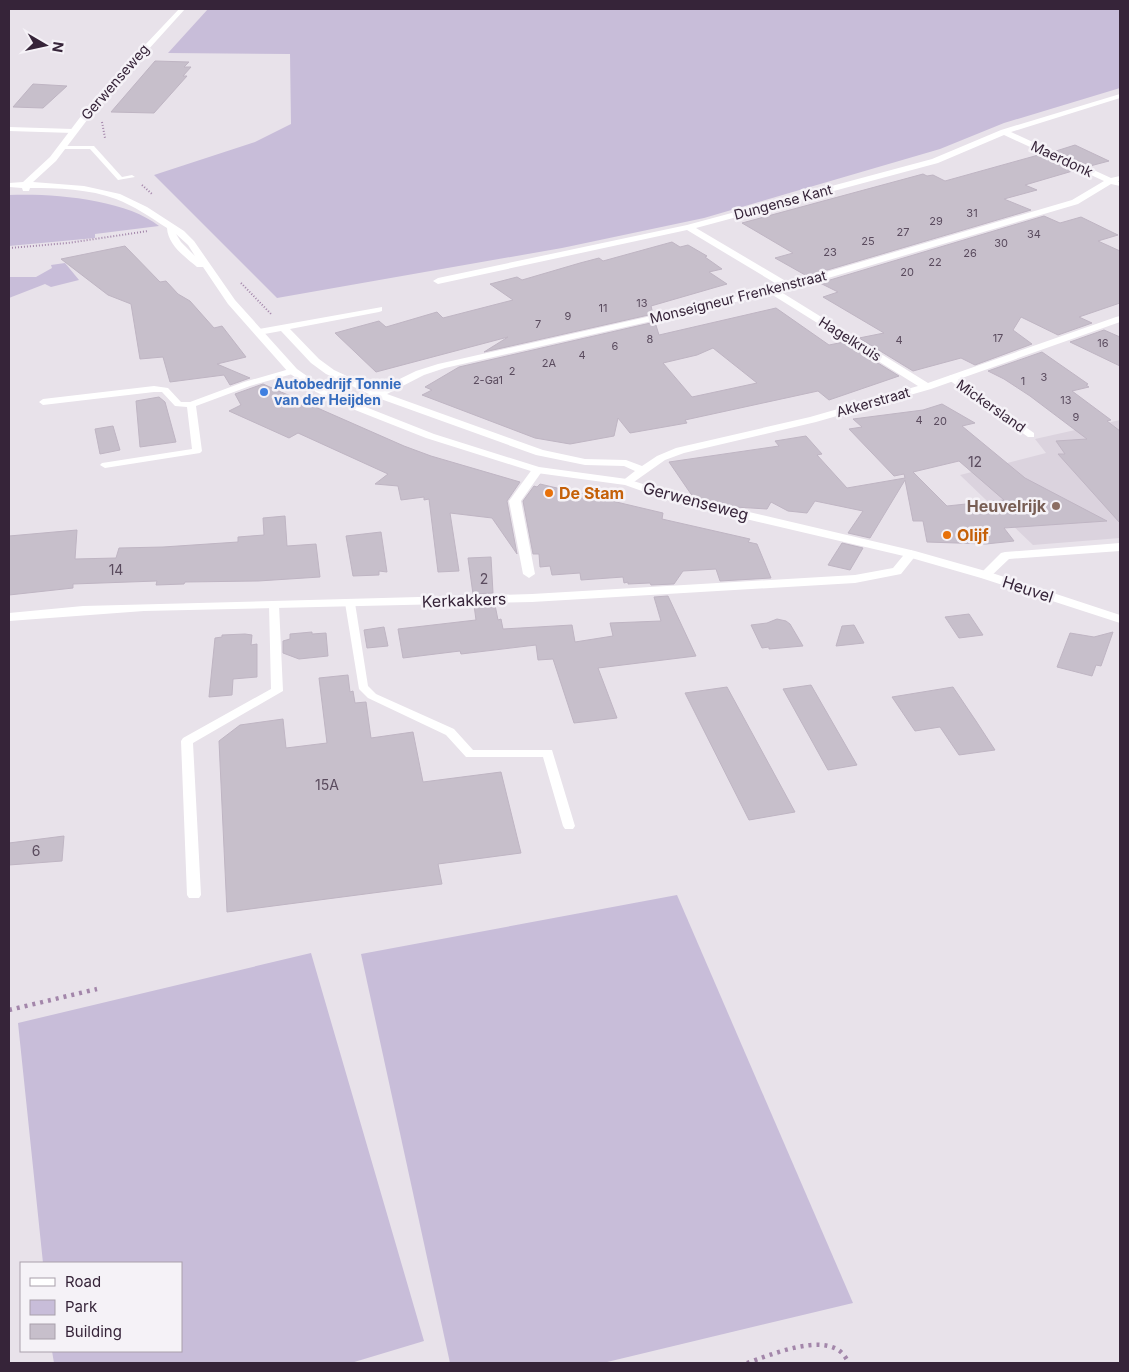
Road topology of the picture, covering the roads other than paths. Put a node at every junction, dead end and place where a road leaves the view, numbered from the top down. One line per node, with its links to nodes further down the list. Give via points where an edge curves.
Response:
1 (182, 9): 4 (street, Gerwenseweg)
2 (1120, 96): 5 (street, Dungense Kant)
3 (9, 129): 4 (street)
4 (73, 131): 6 (street, Gerwenseweg)
5 (1004, 132): 10 (street, Maerdonk); 17 (street, Dungense Kant, via 935,161)
6 (63, 147): 7 (street, Gerwenseweg); 8 (lane, via 92,147 120,179)
7 (53, 159): 12 (street, Gerwenseweg); 14 (street, Gerwenseweg)
8 (132, 177)
9 (1120, 178): 10 (street, Monseigneur Frenkenstraat)
10 (1110, 181): 13 (street, Maerdonk); 19 (street, Monseigneur Frenkenstraat, via 1075,202)
11 (9, 185): 14 (street)
12 (40, 185): 14 (street); 16 (street, Gerwenseweg, via 102,192)
13 (1120, 186)
14 (26, 188): 15 (street); 16 (street, Gerwenseweg)
15 (9, 193)
16 (144, 209): 24 (street, Gerwenseweg, via 171,228 171,236 214,276 231,302)
17 (688, 227): 18 (street, Dungense Kant); 19 (street)
18 (438, 280)
19 (788, 287): 20 (street, Monseigneur Frenkenstraat)
20 (773, 291): 27 (street, Hagelkruis); 28 (street, Monseigneur Frenkenstraat, via 442,366)
21 (378, 309): 23 (street)
22 (1118, 321): 26 (street, Akkerstraat)
23 (284, 328): 24 (street); 28 (street, Gerwenseweg, via 330,372)
24 (259, 332): 25 (street, Gerwenseweg)
25 (293, 371): 30 (lane); 31 (street, Gerwenseweg, via 320,390)
26 (952, 378): 27 (street, Akkerstraat); 32 (lane, Mickersland)
27 (927, 387): 35 (street, Akkerstraat, via 812,420 680,450)
28 (377, 394): 31 (street, Monseigneur Frenkenstraat); 35 (street, Gerwenseweg, via 540,453 585,462 626,463)
29 (42, 402): 30 (lane, via 154,388 165,390 178,404)
30 (190, 405): 33 (lane, via 197,451)
31 (354, 406): 34 (street, Gerwenseweg, via 430,436)
32 (1031, 434)
33 (106, 465)
34 (536, 470): 36 (street, Gerwenseweg); 39 (street, via 515,501)
35 (642, 470): 36 (street, Akkerstraat)
36 (627, 482): 38 (street, Gerwenseweg, via 678,499)
37 (1120, 547): 40 (street, Heuvel, via 1004,556)
38 (911, 554): 40 (street, Gerwenseweg); 41 (street, Kerkakkers, via 897,571 855,579 532,598)
39 (529, 574)
40 (985, 575): 44 (street, Heuvel)
41 (350, 603): 42 (street, Kerkakkers); 45 (lane, via 363,687 372,696 450,732 470,754 548,753)
42 (274, 605): 43 (street, Kerkakkers, via 135,607); 46 (lane, via 277,691 187,741)
43 (9, 617)
44 (1120, 620)
45 (569, 826)
46 (194, 896)

